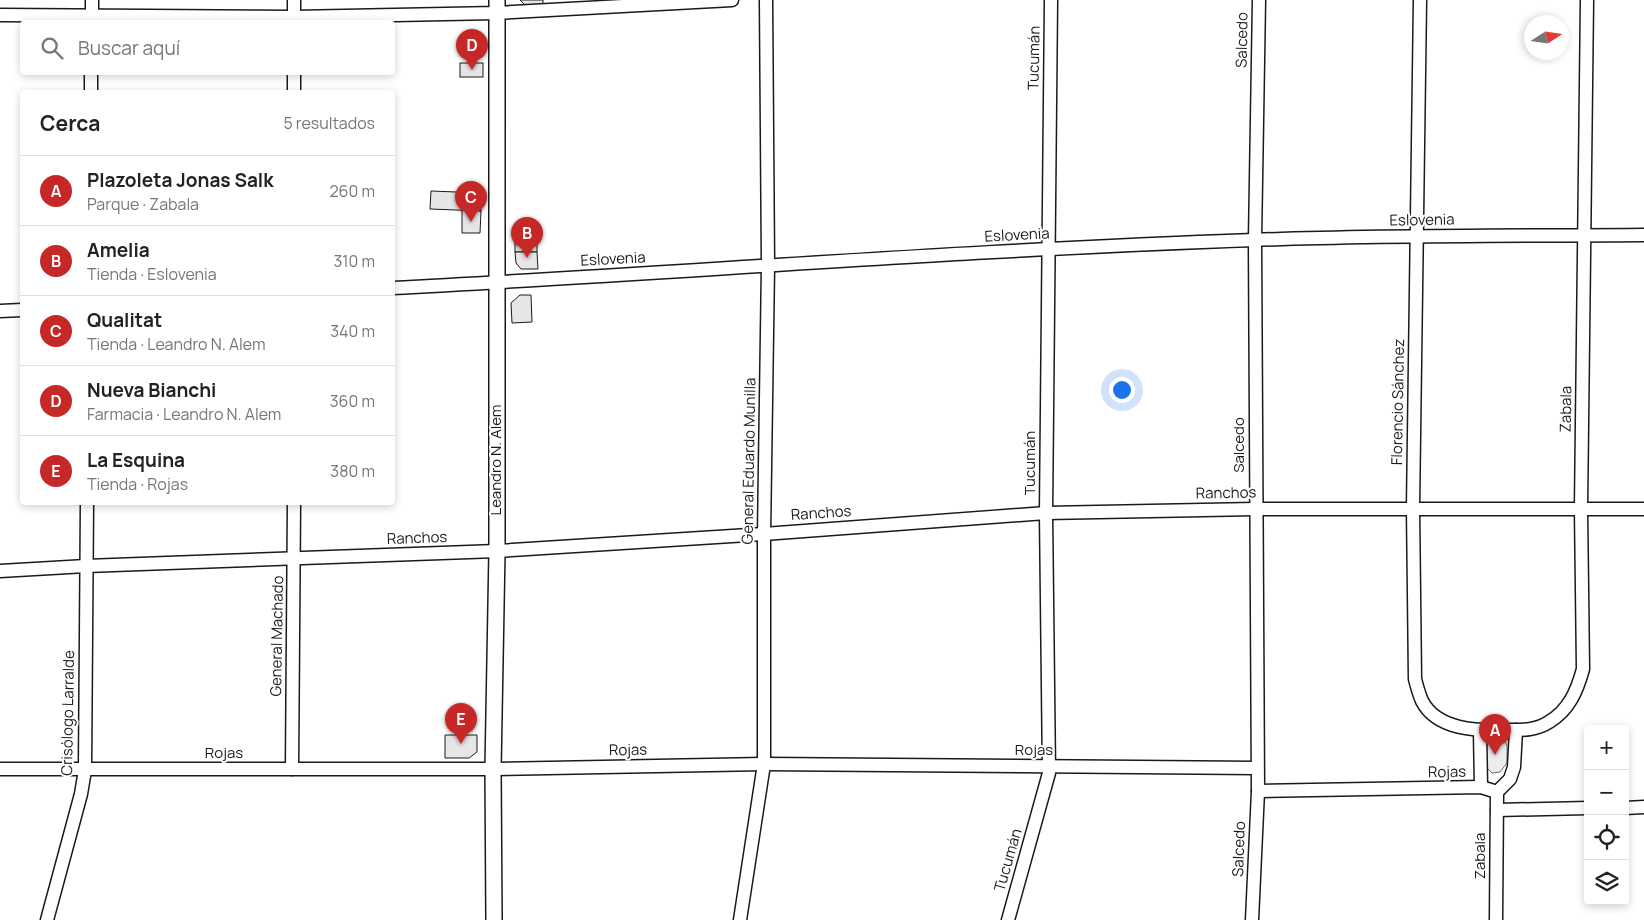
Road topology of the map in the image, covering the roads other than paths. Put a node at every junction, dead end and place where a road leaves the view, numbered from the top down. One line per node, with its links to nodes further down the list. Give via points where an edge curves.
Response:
1 (92, 0): 11 (street)
2 (294, 0): 12 (street)
3 (732, 0): 9 (street)
4 (766, 0): 22 (street, General Eduardo Munilla)
5 (1051, 0): 21 (street, Tucumán)
6 (1259, 0): 20 (street, Salcedo)
7 (1420, 0): 17 (street, Florencio Sánchez)
8 (1587, 0): 19 (street, Zabala)
9 (496, 7): 12 (street); 23 (street, Leandro N. Alem)
10 (0, 15): 11 (street)
11 (92, 19): 12 (street)
12 (294, 20)
13 (92, 75): 15 (street)
14 (294, 75): 16 (street)
15 (91, 90)
16 (294, 90)
17 (1416, 235): 19 (street, Eslovenia); 20 (street, Eslovenia); 29 (street, Florencio Sánchez)
18 (1644, 235): 19 (street, Eslovenia)
19 (1585, 236): 32 (street, Zabala)
20 (1255, 240): 21 (street, Eslovenia); 30 (street, Salcedo)
21 (1048, 249): 22 (street, Eslovenia); 33 (street, Tucumán)
22 (768, 266): 23 (street, Eslovenia); 34 (street, General Eduardo Munilla)
23 (497, 283): 24 (street, Eslovenia); 35 (street, Leandro N. Alem)
24 (395, 288)
25 (20, 310): 26 (street)
26 (0, 311)
27 (87, 505): 37 (street, Crisólogo Larralde)
28 (294, 505): 36 (street, General Machado)
29 (1414, 508): 30 (street, Ranchos); 32 (street, Ranchos); 39 (street, Florencio Sánchez, via 1415,679 1423,703 1435,715 1463,728)
30 (1255, 509): 33 (street, Ranchos); 44 (street, Salcedo)
31 (1644, 509): 32 (street, Ranchos)
32 (1582, 510): 40 (street, Zabala, via 1583,669 1579,685 1563,711 1549,722 1536,729)
33 (1046, 513): 34 (street, Ranchos); 42 (street, Tucumán)
34 (764, 534): 35 (street, Ranchos); 41 (street, General Eduardo Munilla)
35 (497, 552): 36 (street, Ranchos); 46 (street, Leandro N. Alem)
36 (294, 558): 37 (street, Ranchos); 45 (street, General Machado)
37 (86, 566): 38 (street, Ranchos); 47 (street, Crisólogo Larralde)
38 (0, 571)
39 (1480, 730): 40 (street, Florencio Sánchez); 48 (street)
40 (1516, 730): 50 (street, via 1514,767 1510,779)
41 (764, 764): 42 (street, Rojas); 46 (street, Rojas); 57 (street, General Eduardo Munilla)
42 (1050, 766): 44 (street, Rojas); 58 (street, Tucumán)
43 (0, 768): 47 (street, Rojas)
44 (1257, 768): 49 (street, Salcedo)
45 (292, 769): 46 (street, Rojas); 47 (street, Rojas)
46 (493, 769): 56 (street, Leandro N. Alem)
47 (86, 770): 55 (street, Crisólogo Larralde)
48 (1481, 787): 49 (street, Rojas); 50 (street, Rojas)
49 (1258, 791): 59 (street, Salcedo)
50 (1497, 792): 54 (street, Zabala)
51 (1644, 807): 53 (street)
52 (1584, 808): 54 (street)
53 (1629, 808)
54 (1497, 810): 60 (street, Zabala)
55 (48, 920)
56 (494, 920)
57 (740, 920)
58 (1008, 920)
59 (1252, 920)
60 (1496, 920)

